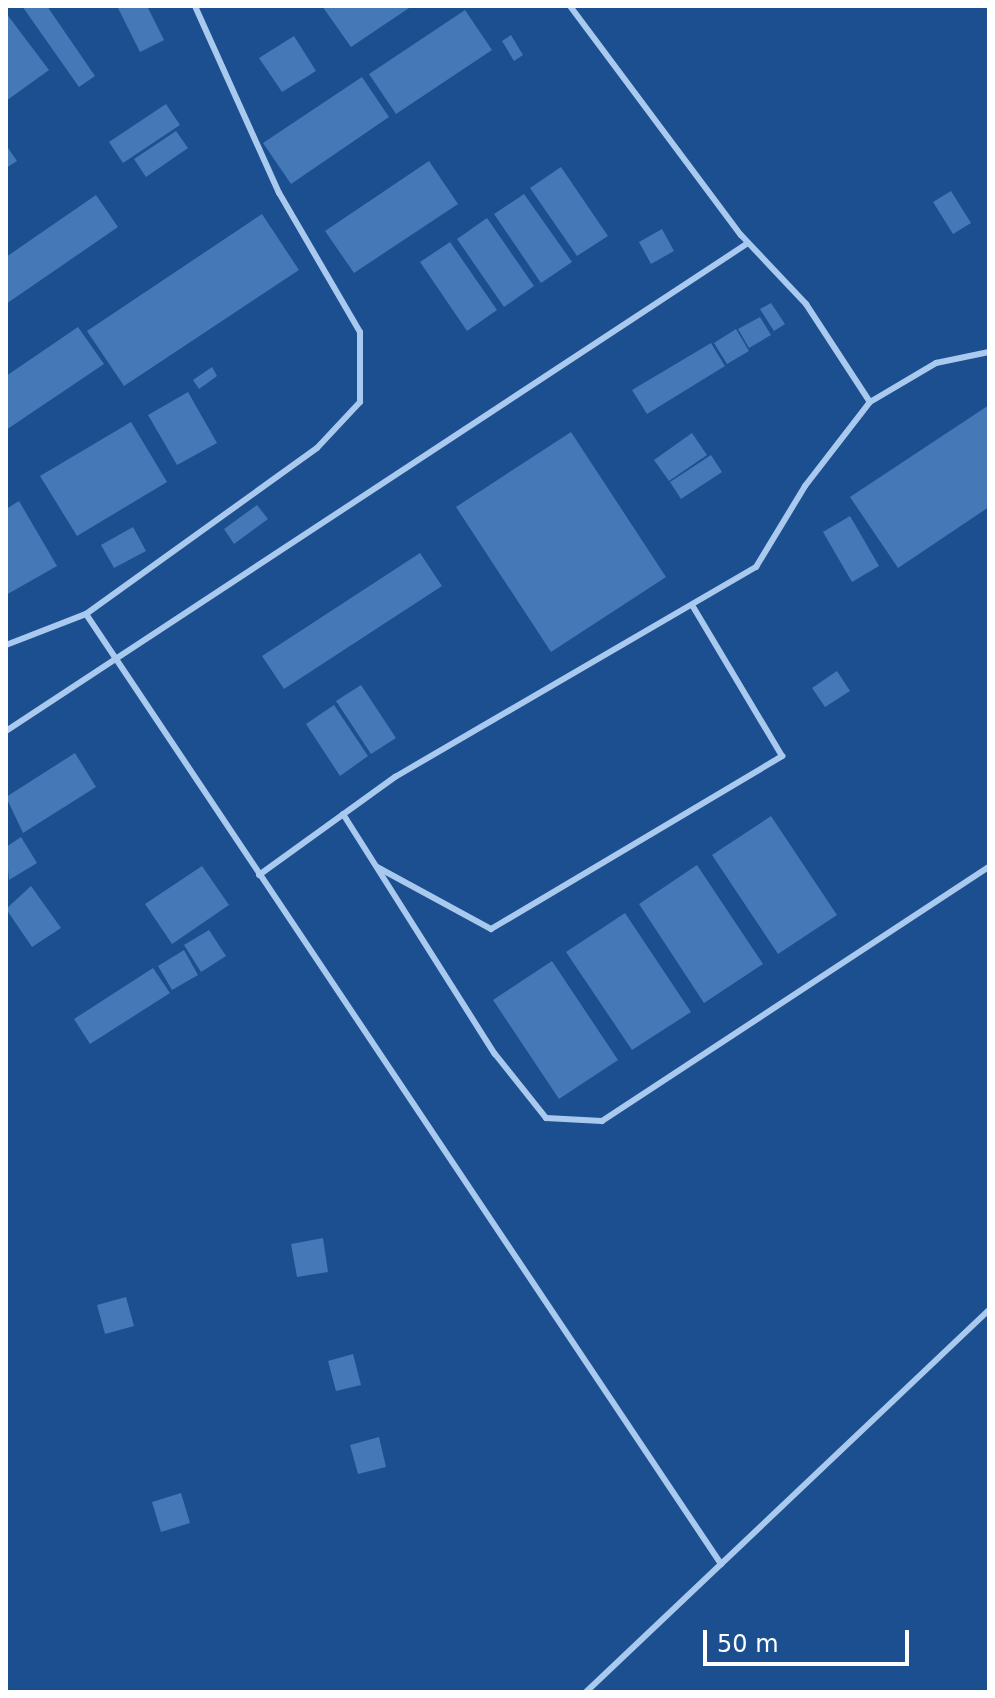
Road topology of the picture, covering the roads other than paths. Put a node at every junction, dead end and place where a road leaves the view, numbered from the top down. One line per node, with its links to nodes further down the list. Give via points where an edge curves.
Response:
1 (195, 6): 7 (lane, via 279,193 360,332 360,402 317,448)
2 (570, 6): 3 (lane)
3 (748, 243): 5 (lane, via 806,304); 9 (lane)
4 (989, 352): 5 (lane, via 936,363)
5 (870, 402): 6 (lane, via 805,486 756,567)
6 (692, 605): 11 (lane); 12 (lane, via 782,756 491,929)
7 (86, 614): 8 (lane); 9 (lane)
8 (6, 645)
9 (115, 659): 10 (lane); 14 (lane)
10 (6, 731)
11 (343, 814): 12 (lane); 14 (lane)
12 (376, 866): 13 (lane, via 495,1054 546,1118 602,1121)
13 (989, 867)
14 (259, 875): 16 (lane)
15 (989, 1310): 16 (lane)
16 (721, 1564): 17 (lane)
17 (586, 1692)

